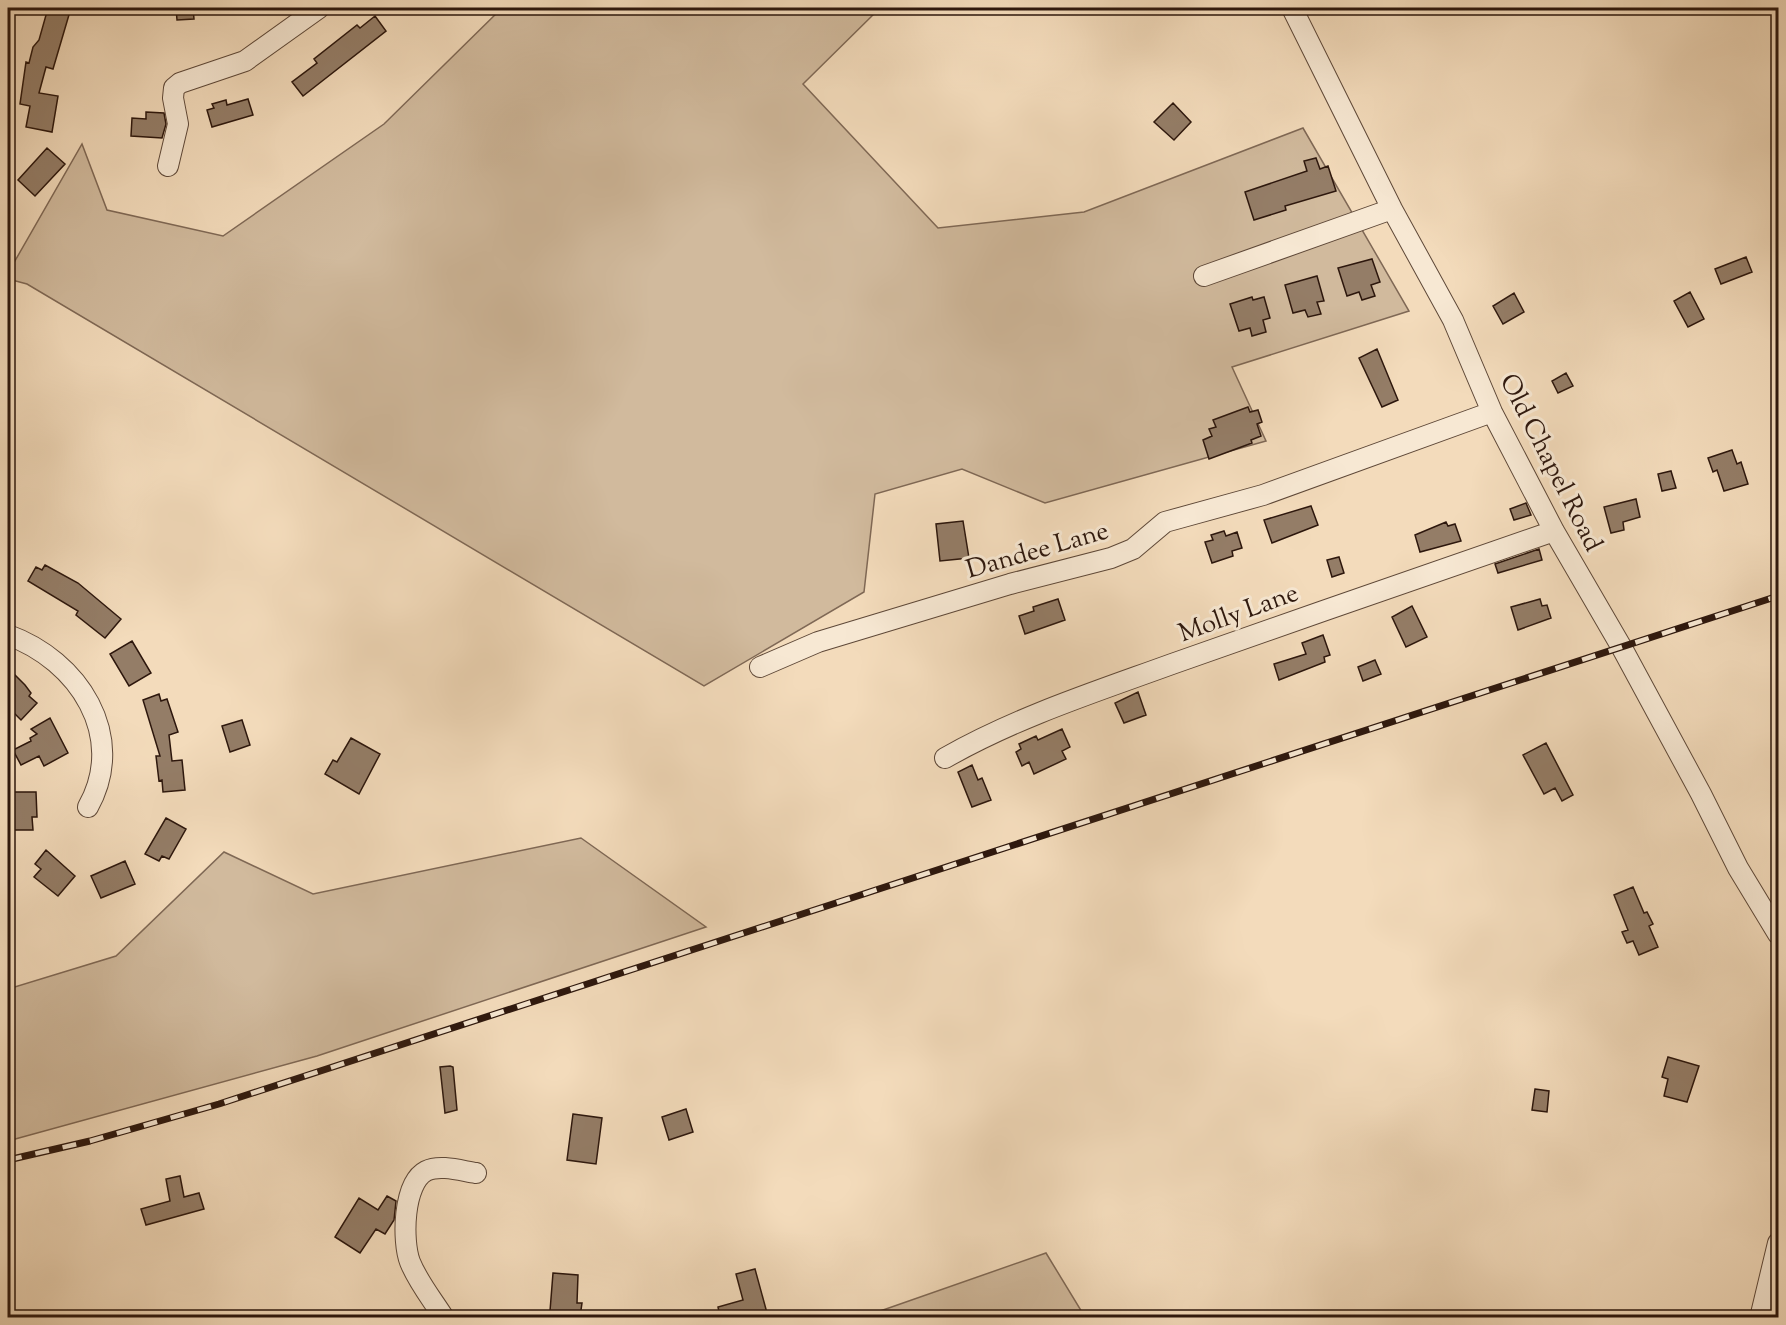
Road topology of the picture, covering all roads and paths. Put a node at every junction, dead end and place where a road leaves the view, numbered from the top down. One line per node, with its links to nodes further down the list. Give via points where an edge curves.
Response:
1 (319, 8): 3 (street, via 245,61 177,85 173,98 178,124)
2 (1292, 8): 4 (street, Old Chapel Road)
3 (168, 166)
4 (1392, 209): 5 (street); 6 (street, Old Chapel Road, via 1453,320)
5 (1204, 276)
6 (1492, 412): 7 (street, Old Chapel Road); 9 (street, Dandee Lane, via 1263,495 1164,522 1133,549 1111,558 818,642)
7 (1554, 531): 10 (street, Molly Lane, via 1064,704 1011,724); 12 (street, Old Chapel Road, via 1622,648 1738,868)
8 (8, 635): 11 (street, via 40,651 63,669 93,712 104,763)
9 (760, 667)
10 (945, 758)
11 (88, 807)
12 (1779, 934)
13 (477, 1173): 15 (street, via 427,1170 412,1188 405,1243 410,1261)
14 (1779, 1243): 16 (street)
15 (444, 1317)
16 (1760, 1317)

